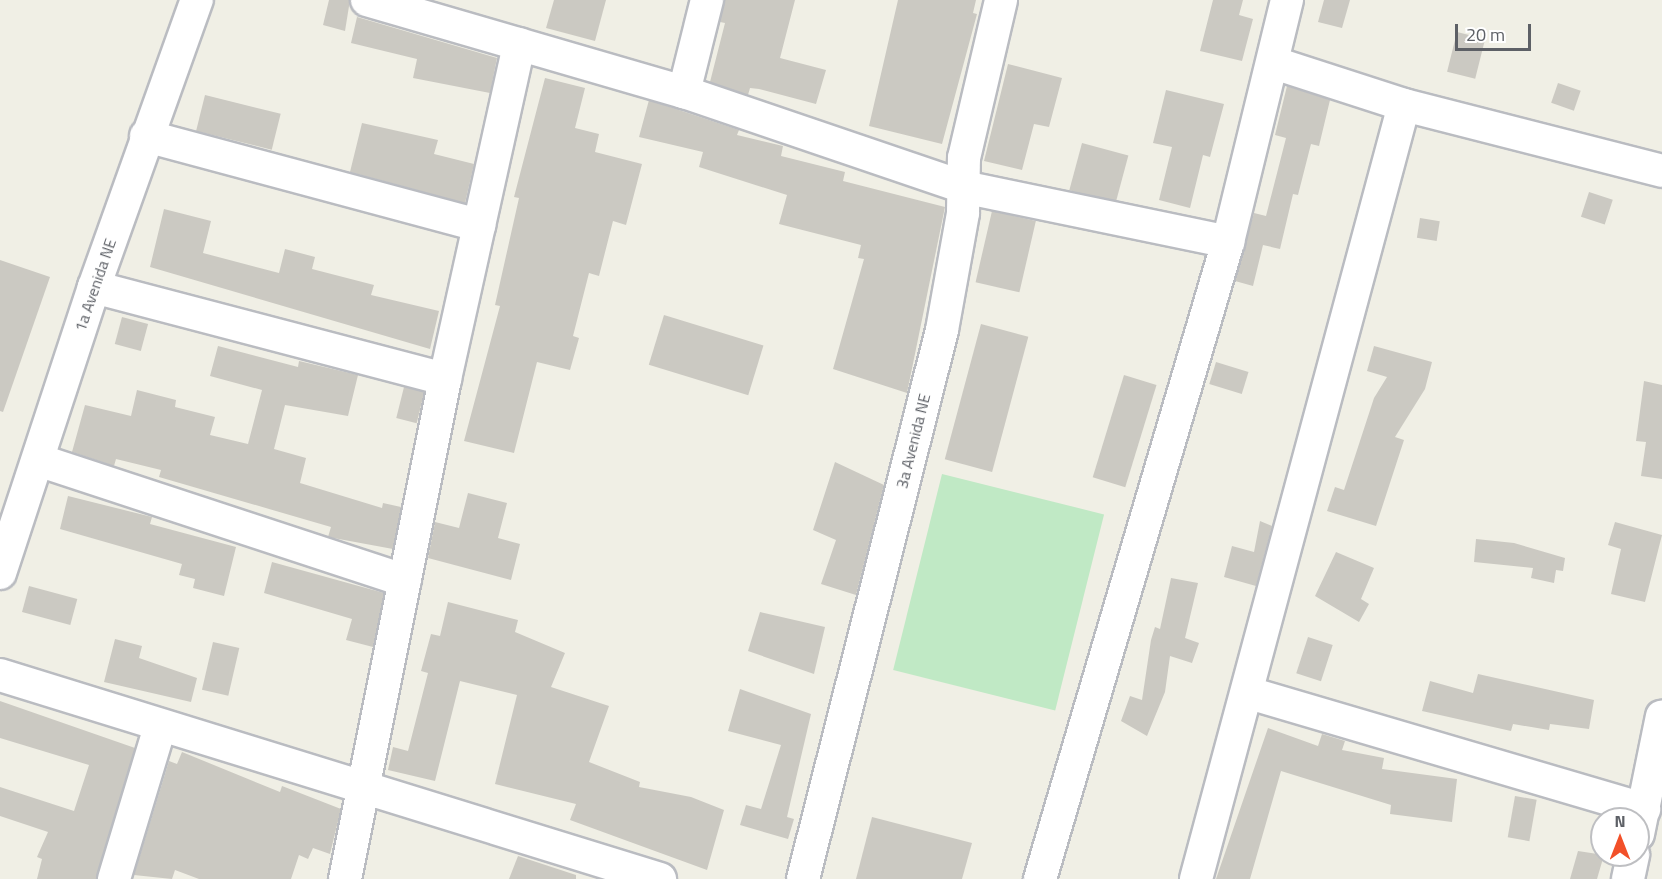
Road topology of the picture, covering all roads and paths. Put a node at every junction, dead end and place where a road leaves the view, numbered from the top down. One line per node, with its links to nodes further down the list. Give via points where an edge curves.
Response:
1 (197, 0): 11 (street, 1a Avenida NE)
2 (367, 0): 6 (street)
3 (707, 0): 9 (street)
4 (1001, 0): 13 (street, 3a Avenida NE, via 964,158)
5 (1287, 0): 8 (street)
6 (428, 9): 7 (street)
7 (519, 44): 9 (street); 14 (street)
8 (1274, 63): 10 (street); 15 (street)
9 (684, 92): 13 (street)
10 (1404, 105): 12 (street); 22 (street)
11 (146, 136): 14 (street); 16 (street, 1a Avenida NE)
12 (1662, 171)
13 (963, 187): 15 (street); 31 (street, 3a Avenida NE, via 963,213 942,330)
14 (479, 225): 17 (street)
15 (1228, 242): 32 (street)
16 (94, 287): 17 (street); 18 (street, 1a Avenida NE)
17 (445, 379): 20 (street)
18 (38, 460): 19 (street, 1a Avenida NE); 20 (street)
19 (0, 573)
20 (405, 581): 25 (street)
21 (0, 675): 24 (street)
22 (1250, 693): 26 (street); 33 (street)
23 (1662, 716): 27 (street)
24 (160, 727): 25 (street); 28 (street)
25 (361, 787): 29 (street); 30 (street)
26 (1596, 807)
27 (1644, 807)
28 (114, 879)
29 (345, 879)
30 (660, 879)
31 (803, 879)
32 (1040, 879)
33 (1196, 879)

